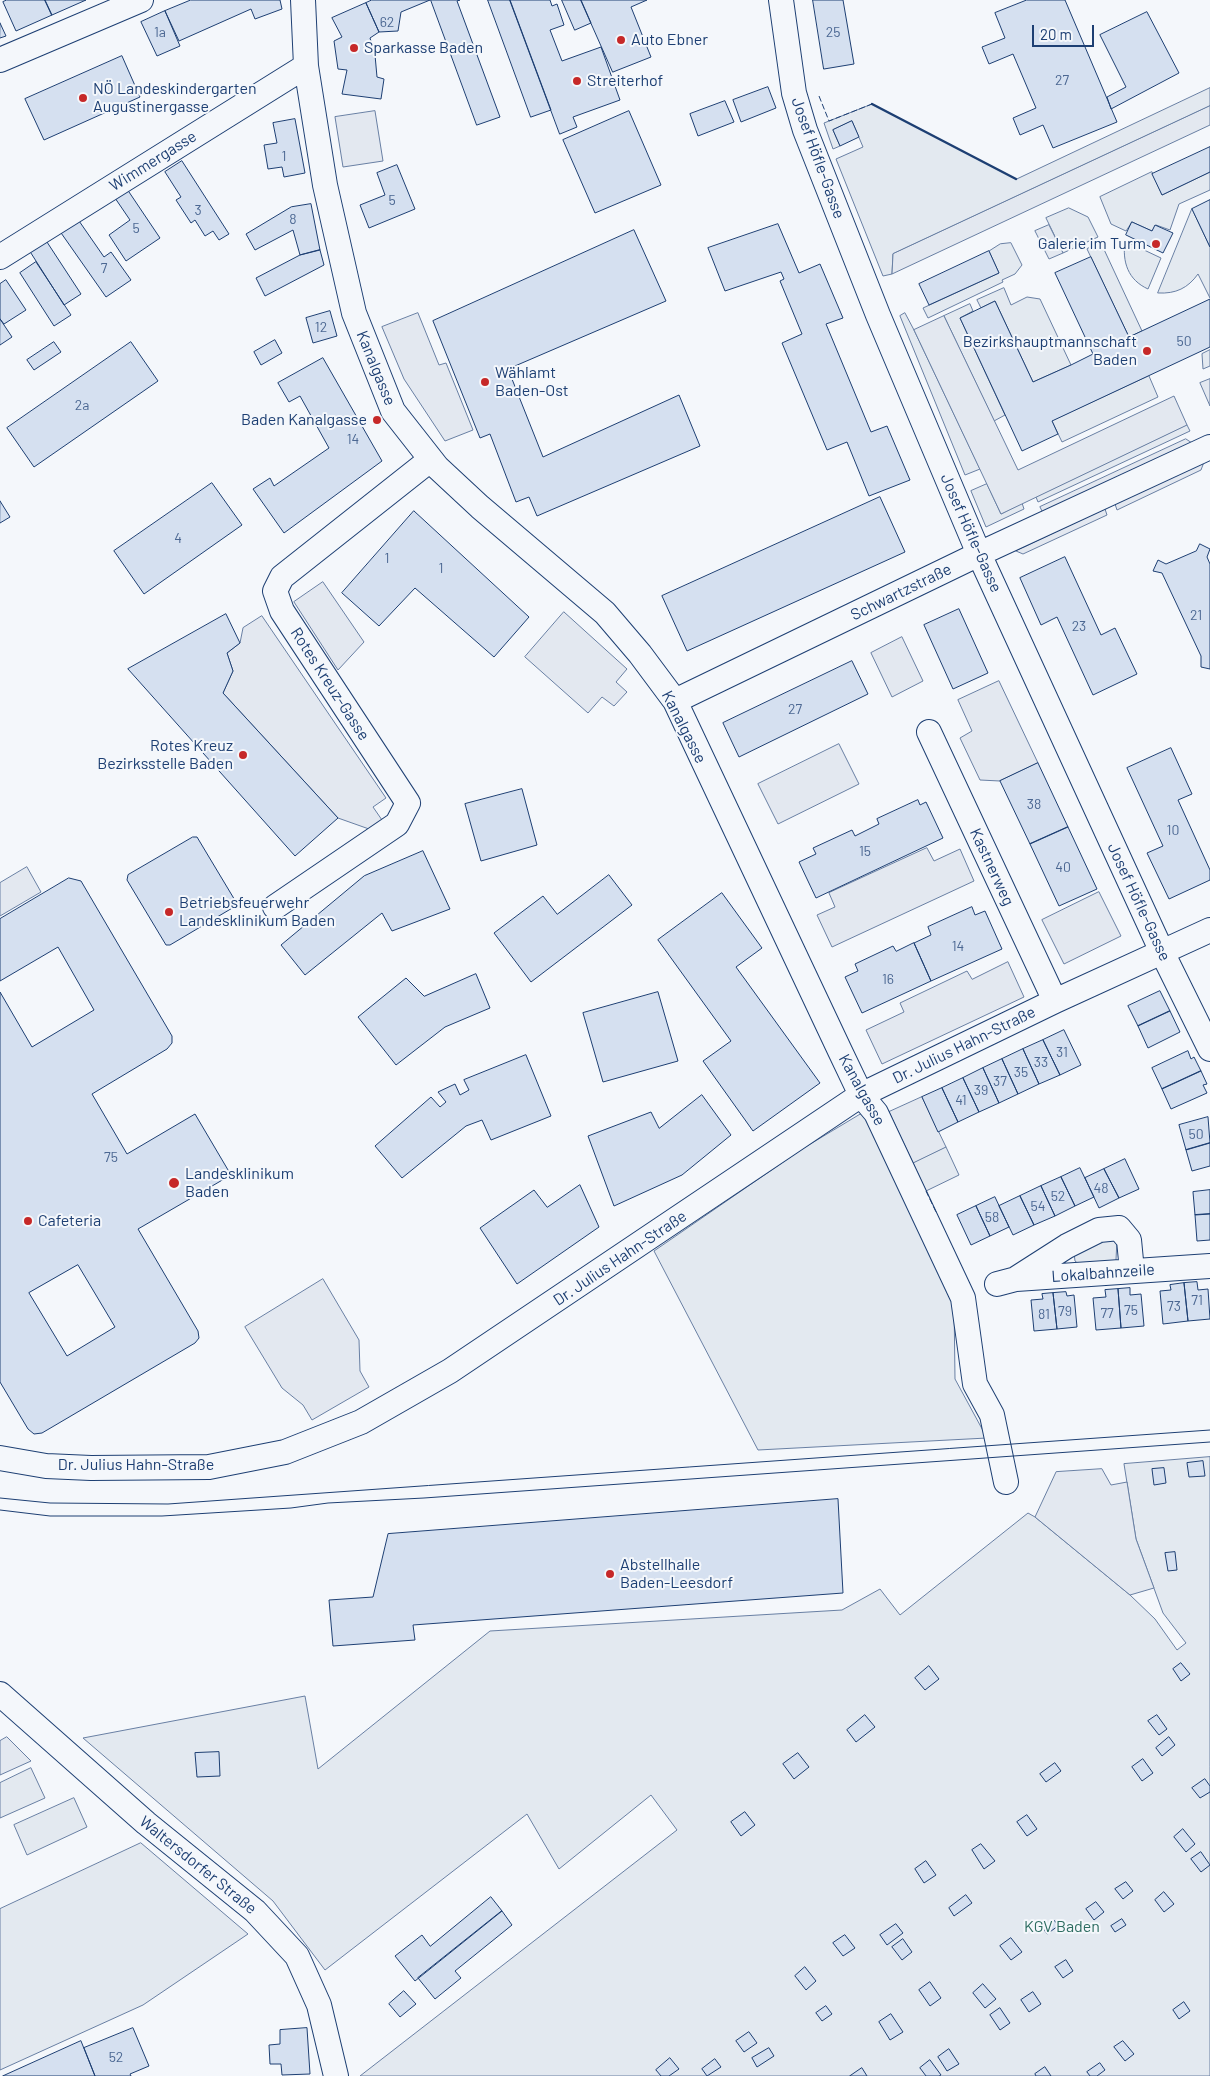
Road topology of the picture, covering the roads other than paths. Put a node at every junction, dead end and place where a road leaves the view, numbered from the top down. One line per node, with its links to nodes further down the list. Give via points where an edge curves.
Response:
1 (142, 0): 4 (street)
2 (303, 0): 5 (street, Kanalgasse)
3 (781, 0): 9 (street, Josef Höfle-Gasse, via 794,92 804,130)
4 (0, 60)
5 (306, 66): 6 (street, Wimmergasse); 8 (street, Kanalgasse, via 325,185 354,313 393,411)
6 (0, 257)
7 (1210, 447): 9 (street, Schwartzstraße)
8 (430, 460): 10 (street, Kanalgasse, via 605,613); 12 (street, Rotes Kreuz-Gasse, via 282,577 275,591 286,619 408,803 397,824)
9 (979, 554): 10 (street, Schwartzstraße); 14 (street, Josef Höfle-Gasse)
10 (674, 701): 17 (street, Kanalgasse)
11 (929, 732): 15 (street, Kastnerweg)
12 (275, 907)
13 (1210, 930): 14 (street, Dr. Julius Hahn-Straße)
14 (1162, 952): 15 (street, Dr. Julius Hahn-Straße); 16 (street, Josef Höfle-Gasse)
15 (1055, 1001): 17 (street, Dr. Julius Hahn-Straße)
16 (1210, 1049)
17 (861, 1095): 20 (street, Dr. Julius Hahn-Straße, via 450,1371 361,1422 285,1452 209,1467 91,1468 46,1466); 21 (street, Kanalgasse, via 876,1113 963,1298 975,1384 992,1415)
18 (1210, 1266): 19 (street, Lokalbahnzeile)
19 (1132, 1271): 19 (street, Lokalbahnzeile, via 1006,1281 1099,1230 1119,1228 1129,1240)
20 (0, 1458)
21 (1006, 1482)
22 (0, 1694): 23 (street, Waltersdorfer Straße, via 146,1823 255,1911 297,1956 319,2005)
23 (336, 2076)

